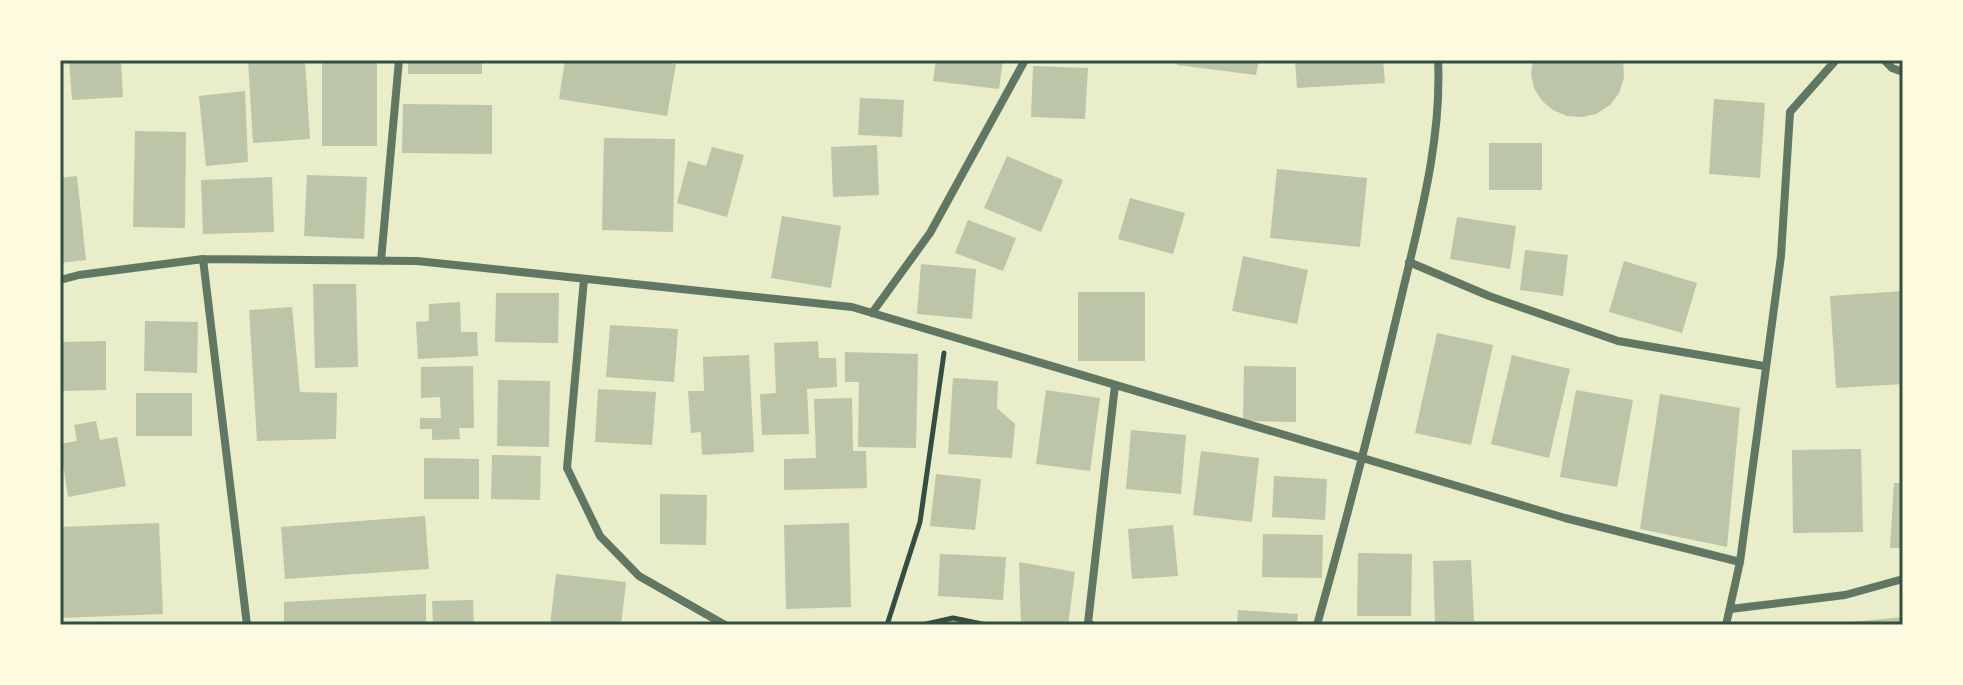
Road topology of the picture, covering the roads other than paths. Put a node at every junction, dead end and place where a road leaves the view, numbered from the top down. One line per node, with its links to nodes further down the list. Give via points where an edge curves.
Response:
1 (399, 60): 8 (street)
2 (1025, 60): 12 (street, via 930,233)
3 (1438, 60): 9 (street, via 1440,98)
4 (1836, 60): 13 (street, via 1790,112 1781,256)
5 (1884, 60): 6 (street)
6 (1903, 72)
7 (203, 259): 8 (street); 11 (street); 19 (street)
8 (381, 261): 10 (street)
9 (1409, 262): 13 (street, via 1618,341); 15 (street)
10 (584, 279): 12 (street); 20 (street, via 567,468 600,536 639,576)
11 (60, 280)
12 (872, 313): 14 (street)
13 (1764, 366): 16 (street)
14 (1115, 385): 15 (street); 21 (street, via 1088,623)
15 (1364, 458): 16 (street, via 1565,518); 22 (street)
16 (1740, 562): 18 (street)
17 (1903, 579): 18 (street, via 1845,595)
18 (1730, 609): 23 (street)
19 (247, 625)
20 (725, 625)
21 (1092, 625)
22 (1317, 625)
23 (1726, 625)

